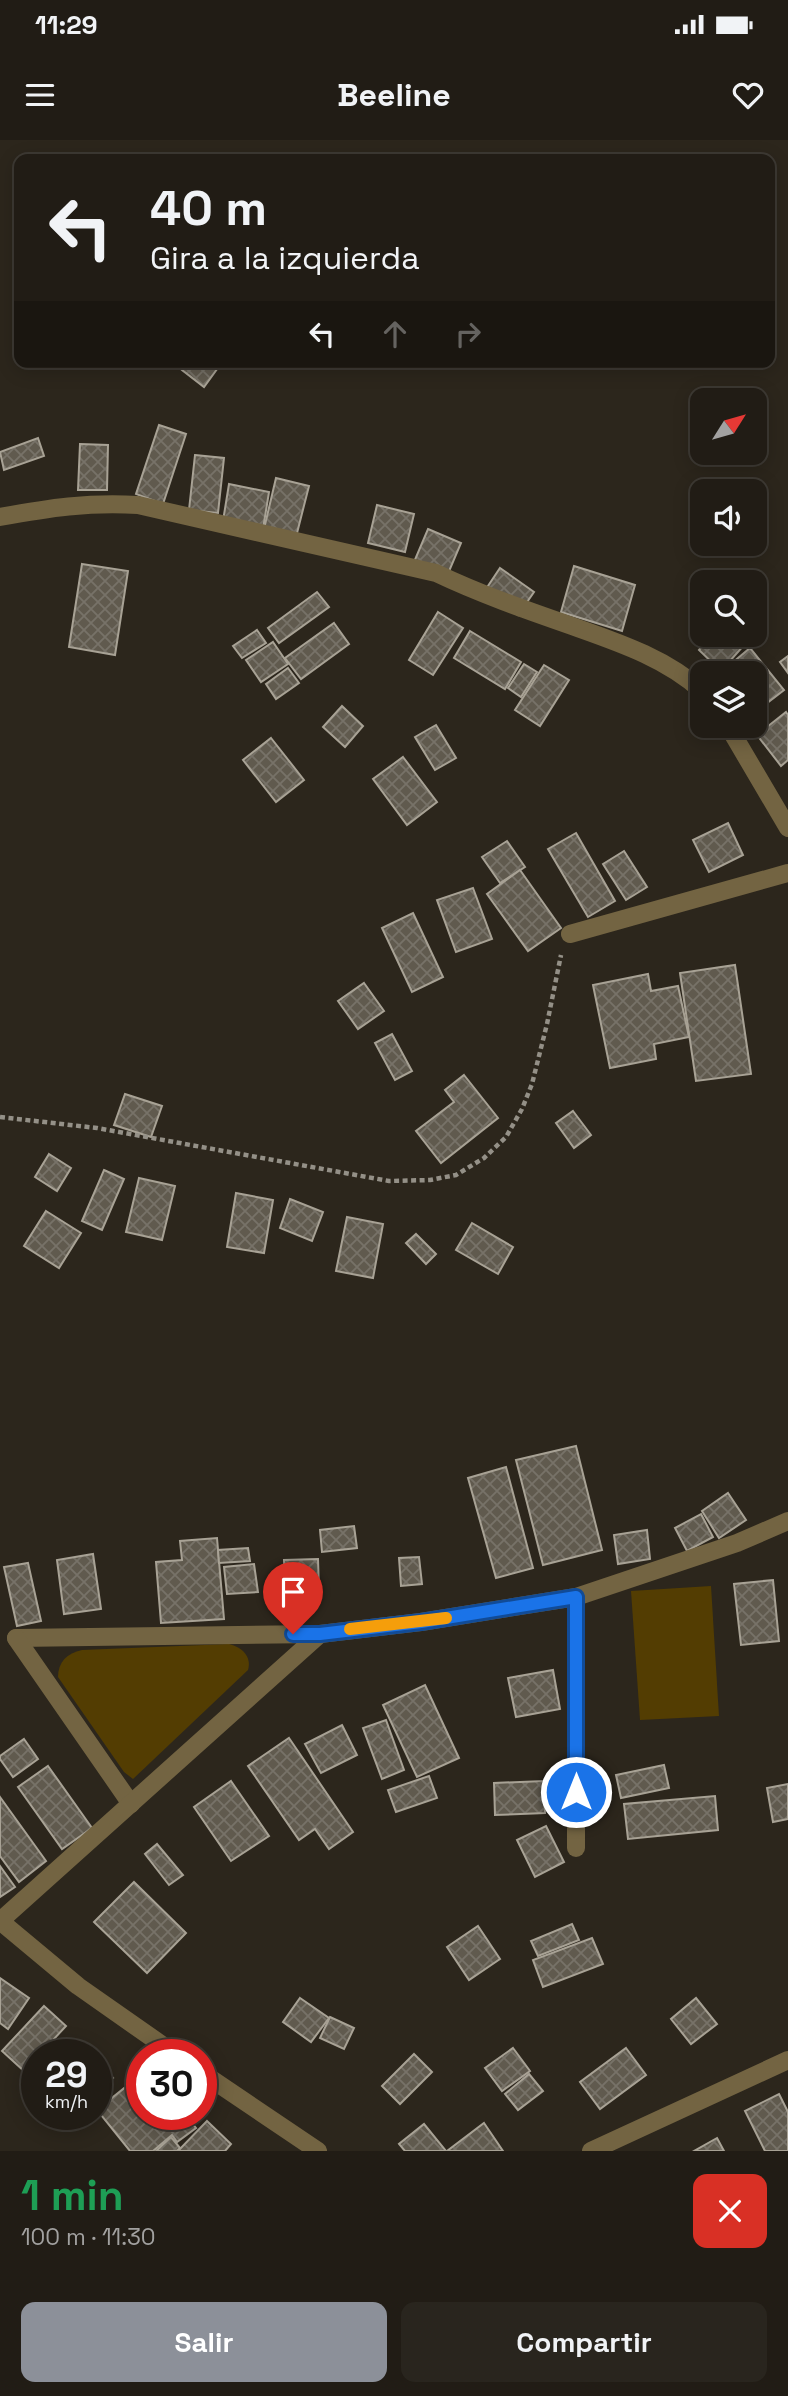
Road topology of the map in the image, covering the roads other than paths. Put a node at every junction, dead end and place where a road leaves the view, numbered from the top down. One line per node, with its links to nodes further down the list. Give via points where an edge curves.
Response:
1 (0, 517): 2 (street, via 65,505 138,505 436,573 633,648)
2 (690, 682)
3 (735, 738): 4 (street)
4 (788, 828)
5 (788, 873): 6 (street)
6 (570, 934)
7 (788, 1521): 8 (street)
8 (576, 1597): 9 (street); 11 (street)
9 (320, 1634): 10 (street); 10 (street, via 16,1637)
10 (131, 1804): 12 (street)
11 (576, 1848)
12 (0, 1921): 13 (street, via 78,1986)
13 (154, 2039)
14 (788, 2060): 17 (street)
15 (217, 2083): 16 (street)
16 (318, 2151)
17 (592, 2151)

